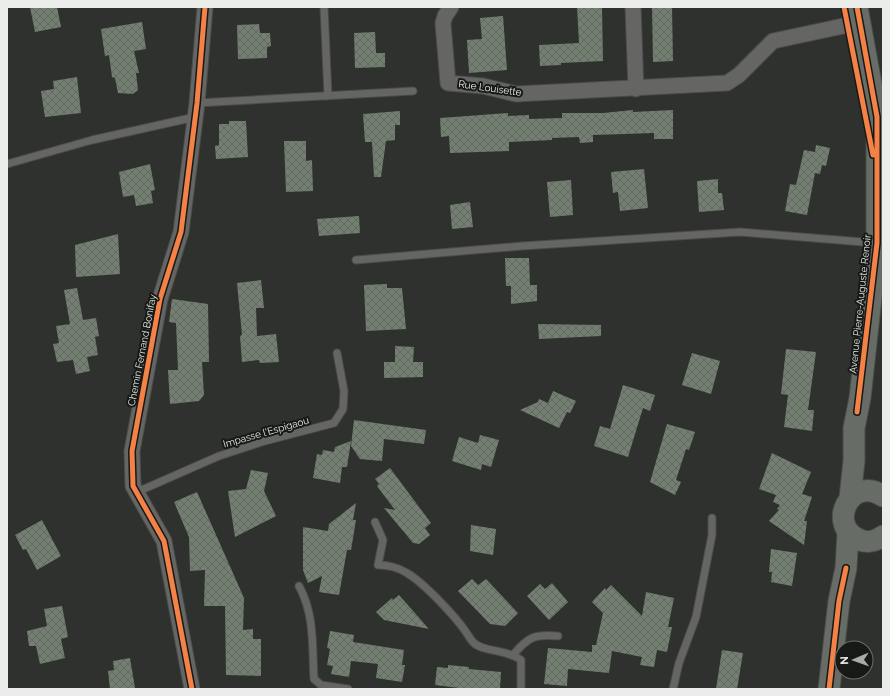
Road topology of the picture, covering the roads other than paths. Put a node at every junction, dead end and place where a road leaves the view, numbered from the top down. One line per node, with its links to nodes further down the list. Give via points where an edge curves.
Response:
1 (205, 7): 9 (street, Chemin Fernand Bonifay)
2 (324, 7): 8 (lane)
3 (451, 7): 6 (street, Rue Louisette, via 443,23 448,83 483,86 516,94)
4 (633, 7): 6 (street)
5 (851, 12): 6 (street, Rue Louisette, via 773,41 739,75 727,83); 11 (main road, Avenue Pierre-Auguste Renoir, via 868,79 877,174)
6 (636, 89)
7 (413, 91): 8 (lane)
8 (328, 96): 9 (lane)
9 (196, 110): 10 (lane); 15 (street, Chemin Fernand Bonifay, via 181,232 160,299 132,451 133,486)
10 (7, 164)
11 (877, 243): 12 (lane, via 740,232); 14 (main road, Avenue Pierre-Auguste Renoir, via 860,398 854,428)
12 (356, 260)
13 (337, 353): 15 (lane, Impasse l'Espigaou, via 344,391 343,409 334,423 220,456)
14 (854, 461): 16 (main road, Avenue Pierre-Auguste Renoir); 17 (main road, Avenue Pierre-Auguste Renoir)
15 (137, 492): 26 (street, Chemin Fernand Bonifay, via 164,541)
16 (877, 493): 17 (main road, via 856,493)
17 (850, 498): 20 (main road, Avenue Pierre-Auguste Renoir, via 844,508 843,521)
18 (712, 518): 29 (lane, via 712,535 696,617 679,663)
19 (375, 522): 25 (lane, via 383,540 378,565 387,565 407,572 426,588 466,631 473,643)
20 (848, 532): 21 (main road, via 863,541); 22 (main road)
21 (878, 539): 22 (main road)
22 (846, 568): 30 (main road, via 839,601)
23 (299, 586): 27 (lane, via 310,614 314,679 321,685)
24 (558, 636): 25 (lane, via 532,636)
25 (513, 655): 28 (lane, via 521,660)
26 (192, 689)
27 (348, 689)
28 (521, 689)
29 (673, 689)
30 (829, 689)

